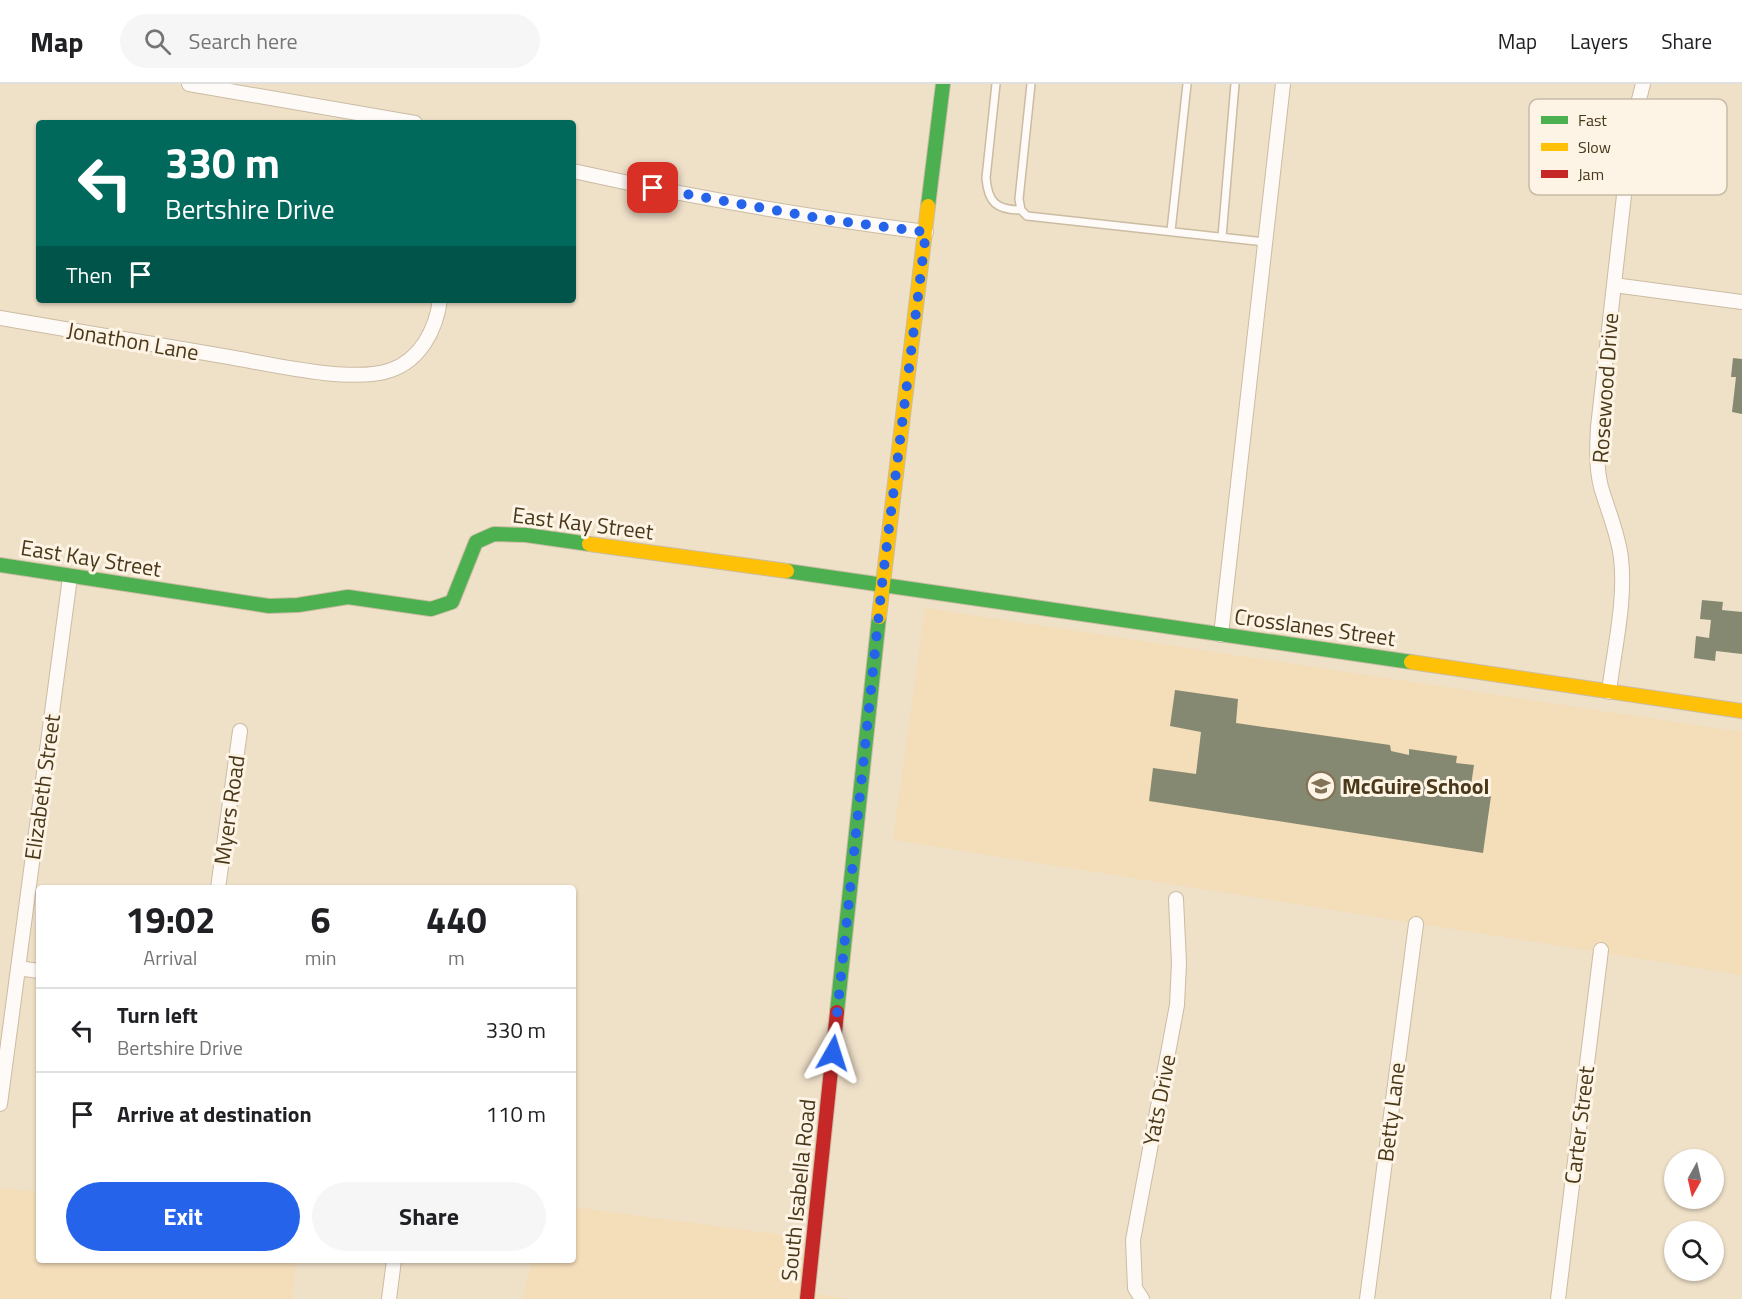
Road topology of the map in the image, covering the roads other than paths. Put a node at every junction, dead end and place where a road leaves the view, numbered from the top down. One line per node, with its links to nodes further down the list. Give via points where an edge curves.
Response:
1 (189, 84): 10 (street)
2 (943, 84): 15 (street, South Isabella Road)
3 (996, 84): 13 (lane, via 987,190 990,200 999,206)
4 (1031, 84): 13 (lane)
5 (1187, 84): 14 (lane)
6 (1235, 84): 16 (lane)
7 (1283, 84): 17 (street)
8 (1644, 84): 9 (street, Rosewood Drive)
9 (1639, 99)
10 (398, 120)
11 (576, 172): 15 (street, via 823,219)
12 (1624, 195): 18 (street, Rosewood Drive)
13 (1021, 210): 14 (lane, via 1027,216)
14 (1171, 231): 16 (lane)
15 (926, 232): 24 (street, South Isabella Road)
16 (1222, 237): 17 (lane)
17 (1265, 242): 25 (street)
18 (1614, 285): 19 (street); 26 (street, Rosewood Drive, via 1597,459 1621,559)
19 (1742, 302)
20 (439, 303): 21 (street, Jonathon Lane, via 428,340 410,361 370,376 311,370)
21 (0, 318)
22 (0, 566): 23 (street, East Kay Street)
23 (70, 577): 24 (street, East Kay Street, via 269,606 348,597 430,609 452,602 476,542 494,534 526,535); 33 (street, Elizabeth Street)
24 (882, 584): 25 (street, Crosslanes Street); 38 (street, South Isabella Road)
25 (1221, 635): 26 (street, Crosslanes Street)
26 (1609, 692): 27 (street, Crosslanes Street)
27 (1742, 711)
28 (240, 731): 29 (street, Myers Road)
29 (218, 885)
30 (1176, 899): 39 (street, Yats Drive, via 1177,1005 1133,1240 1134,1288)
31 (1416, 924): 40 (street, Betty Lane)
32 (1601, 950): 41 (street, Carter Street)
33 (18, 968): 34 (street); 35 (street, Elizabeth Street)
34 (36, 971)
35 (0, 1104)
36 (394, 1263): 37 (street)
37 (389, 1299)
38 (807, 1299)
39 (1142, 1299)
40 (1367, 1299)
41 (1558, 1299)

